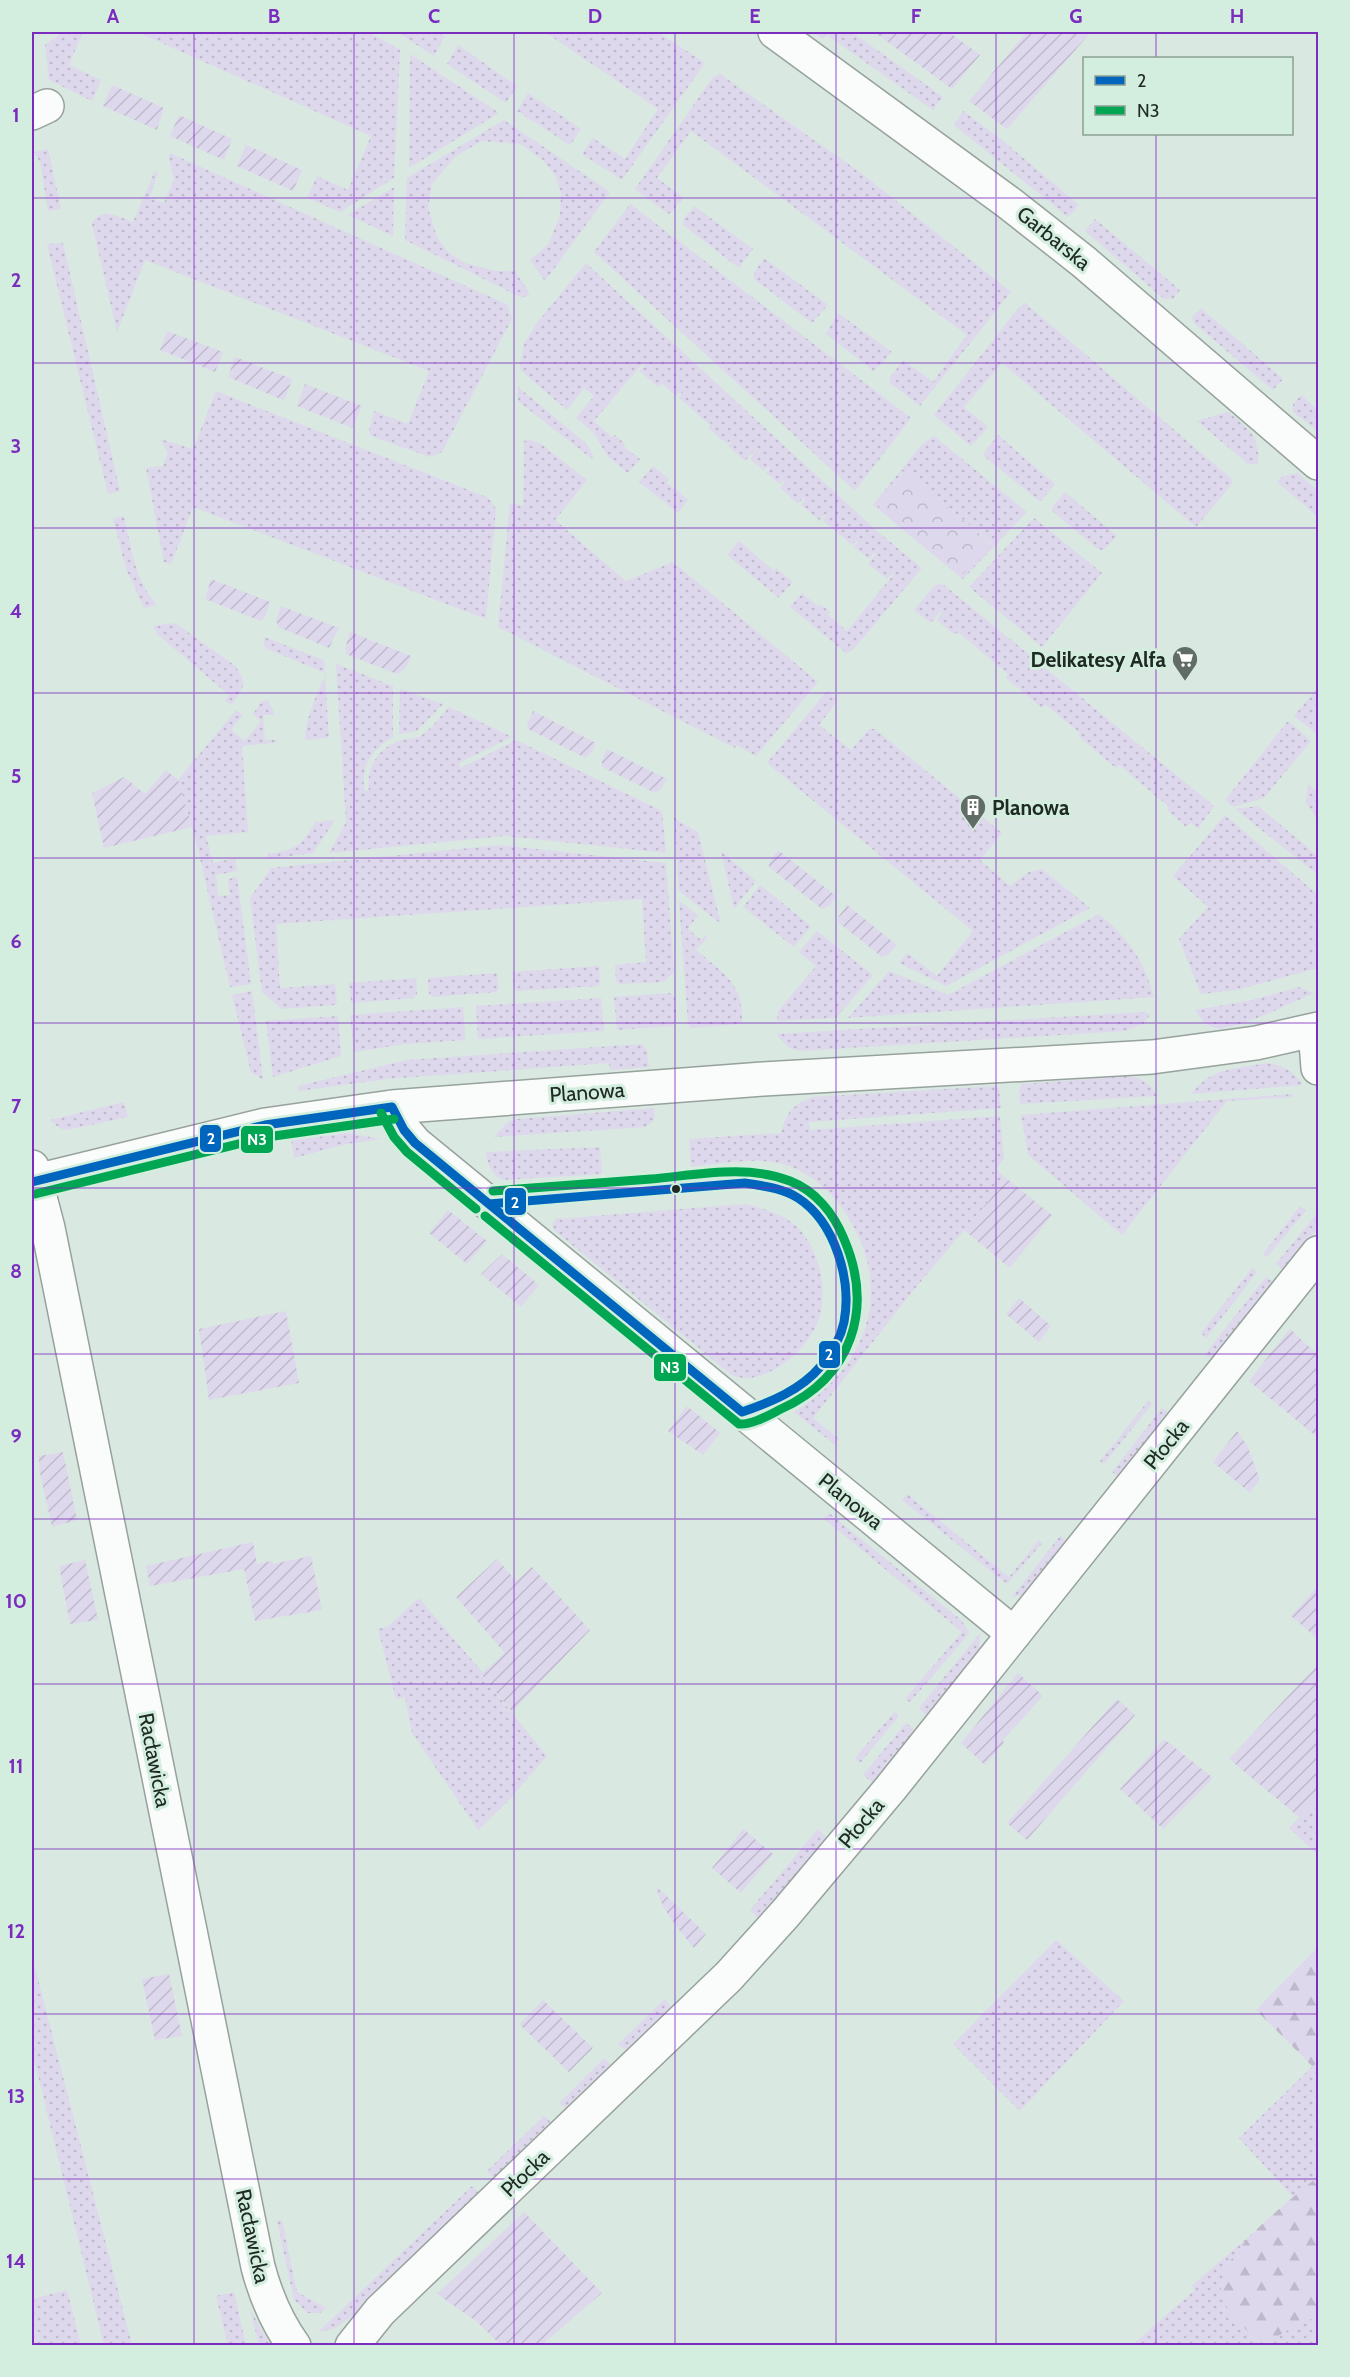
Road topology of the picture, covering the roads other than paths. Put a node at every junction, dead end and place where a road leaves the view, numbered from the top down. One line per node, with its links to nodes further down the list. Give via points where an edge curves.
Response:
1 (775, 32): 2 (street, Garbarska, via 925,139 1056,240)
2 (1318, 463)
3 (1317, 1030): 4 (street); 5 (street, Planowa, via 1152,1057 763,1079)
4 (1318, 1068)
5 (392, 1107): 6 (street, Planowa, via 265,1125); 8 (street, Planowa, via 404,1130 424,1151)
6 (33, 1177): 9 (street, Racławicka, via 52,1251 258,2267 266,2299)
7 (1318, 1253): 8 (street, Płocka)
8 (1014, 1634): 10 (street, Płocka, via 890,1789 729,1976 380,2311)
9 (294, 2346)
10 (352, 2346)

